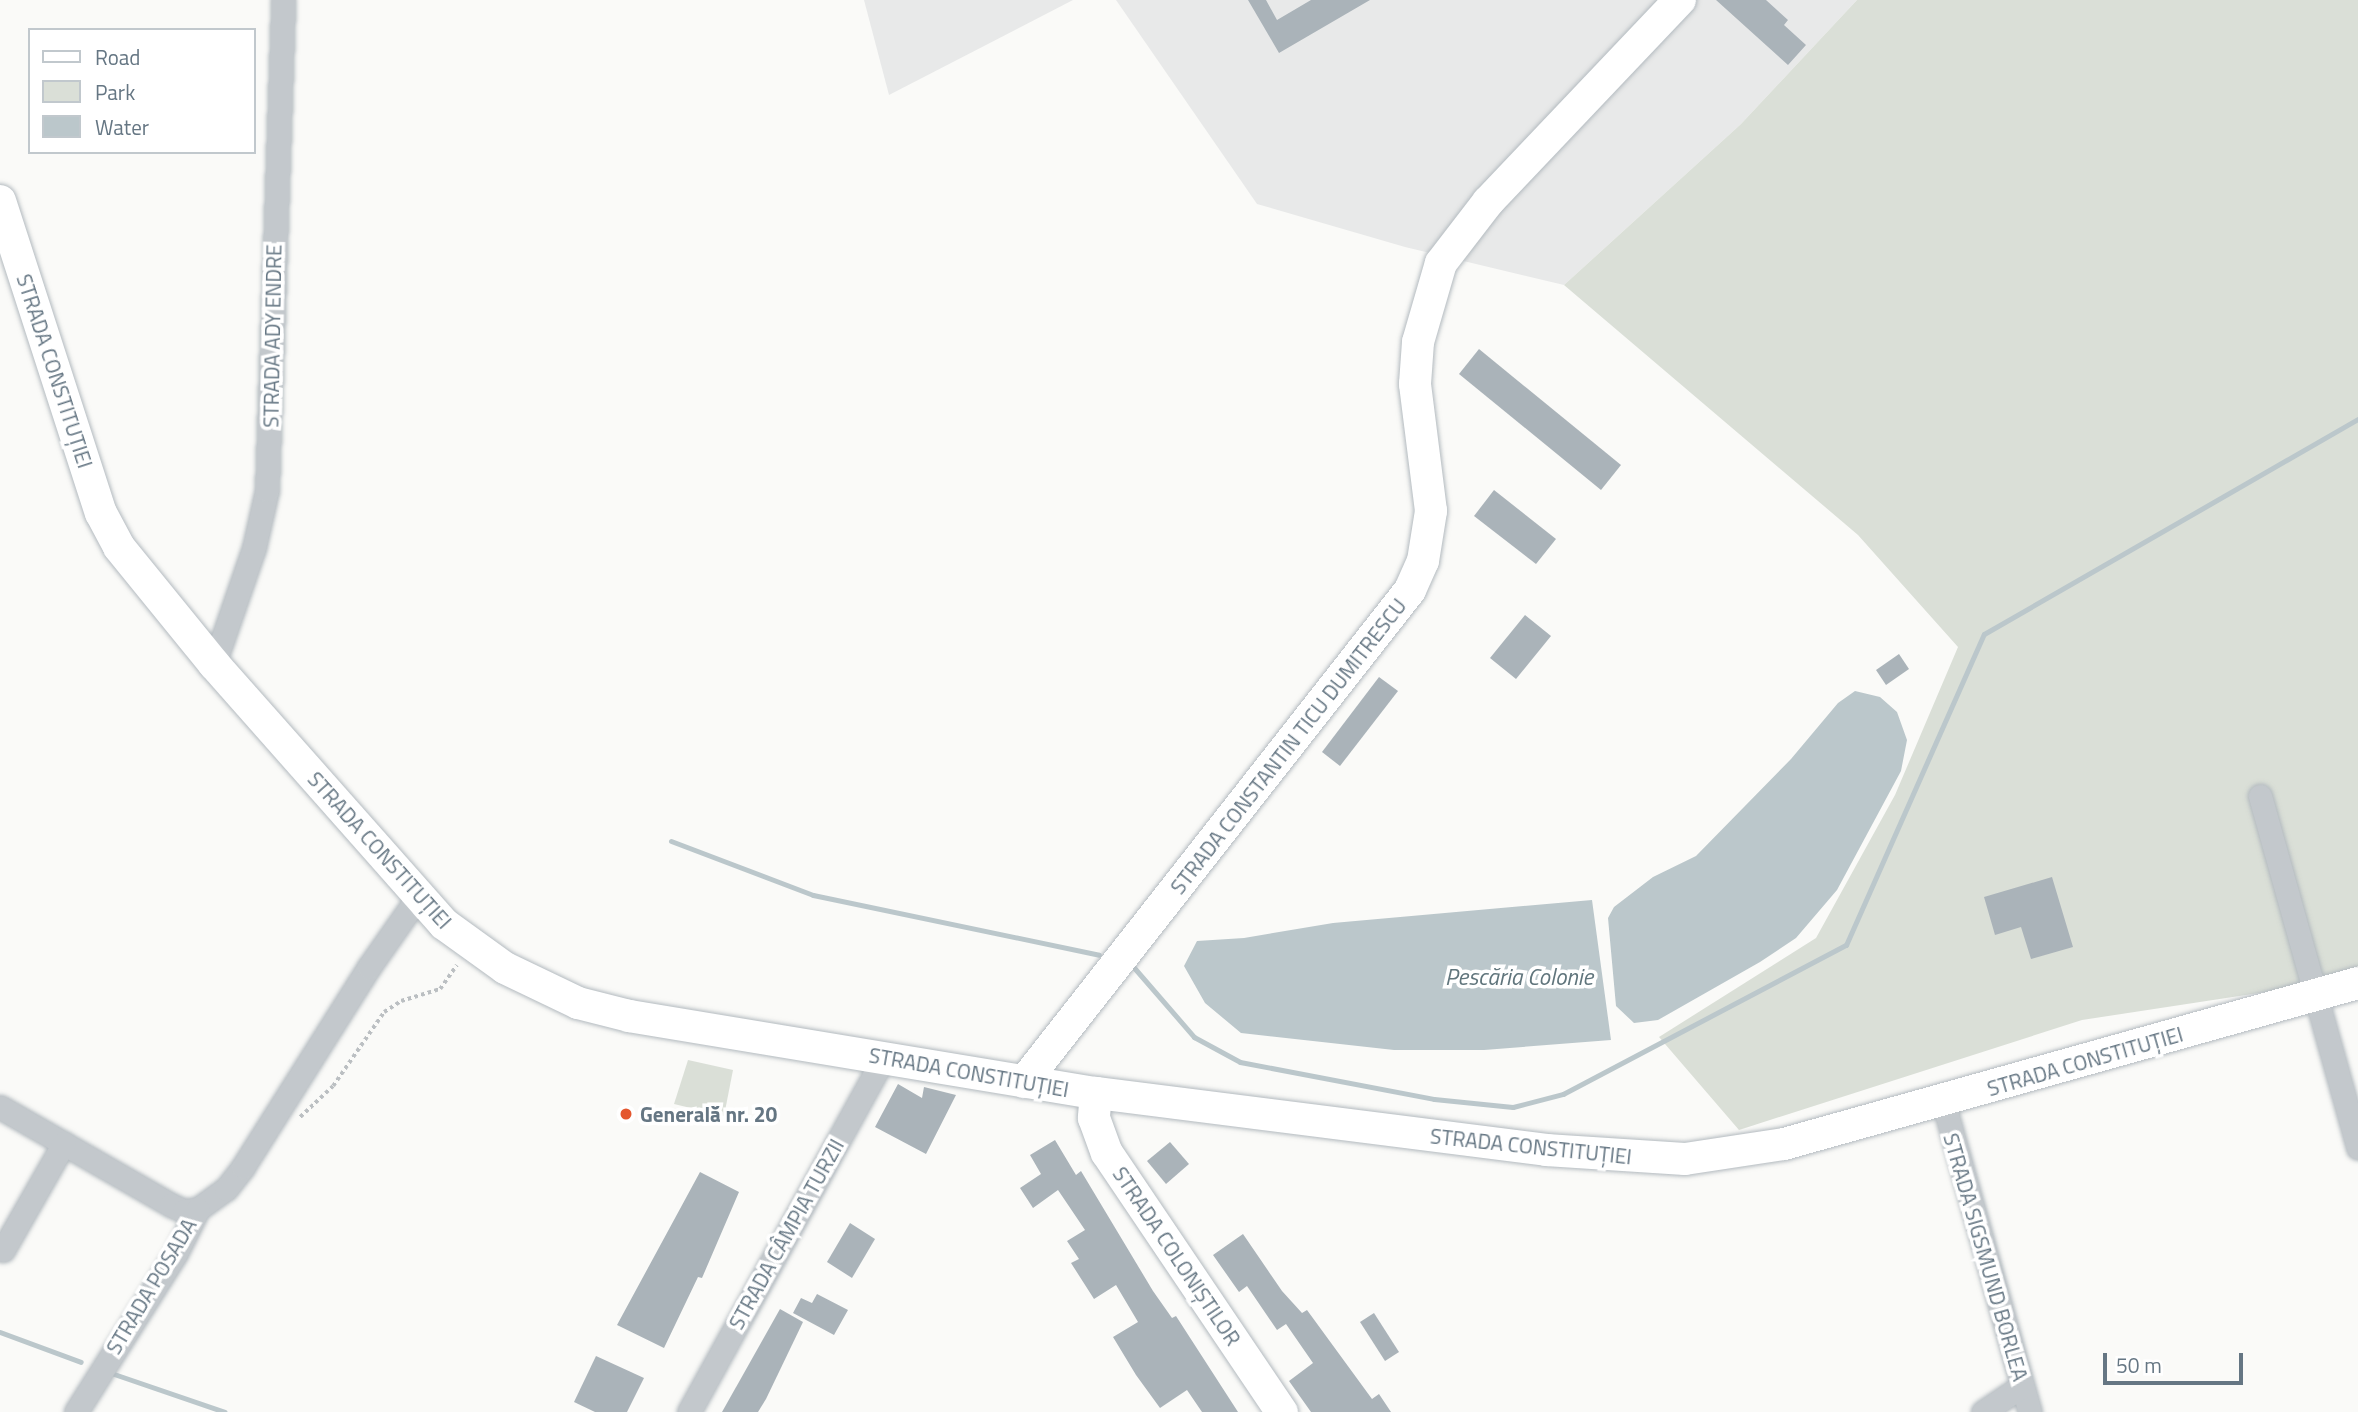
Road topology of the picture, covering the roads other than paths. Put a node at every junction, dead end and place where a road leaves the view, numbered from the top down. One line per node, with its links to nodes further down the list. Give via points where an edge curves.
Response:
1 (283, 0): 4 (street, STRADA ADY ENDRE, via 267,490 254,548)
2 (1680, 0): 10 (street, STRADA CONSTANTIN TICU DUMITRESCU, via 1488,202 1441,263 1418,342 1415,384 1431,511 1423,561 1410,590)
3 (0, 201): 4 (street, STRADA CONSTITUȚIEI, via 101,513 140,576)
4 (214, 664): 6 (street, STRADA CONSTITUȚIEI)
5 (2260, 796): 8 (street)
6 (418, 897): 9 (street, STRADA CONSTITUȚIEI, via 470,946 540,988 578,1003 629,1016); 16 (street, via 226,1189)
7 (2358, 984): 8 (street, STRADA CONSTITUȚIEI)
8 (2317, 995): 12 (street, STRADA CONSTITUȚIEI); 15 (street)
9 (884, 1057): 10 (street, STRADA CONSTITUȚIEI); 20 (street, STRADA CÂMPIA TURZII)
10 (1024, 1082): 11 (street, STRADA CONSTITUȚIEI)
11 (1096, 1093): 12 (street, STRADA CONSTITUȚIEI, via 1546,1150 1685,1159 1742,1153); 21 (street, STRADA COLONIȘTILOR, via 1094,1118 1107,1153)
12 (1943, 1101): 18 (street, STRADA SIGSMUND BORLEA)
13 (0, 1107): 14 (street, STRADA POSADA)
14 (64, 1143): 16 (street, STRADA POSADA, via 171,1205 184,1211); 17 (street)
15 (2358, 1148)
16 (198, 1209): 19 (street, STRADA POSADA, via 176,1253)
17 (3, 1250)
18 (2022, 1386): 22 (street); 23 (street, STRADA SIGSMUND BORLEA)
19 (76, 1412)
20 (689, 1412)
21 (1282, 1412)
22 (1983, 1412)
23 (2029, 1412)

